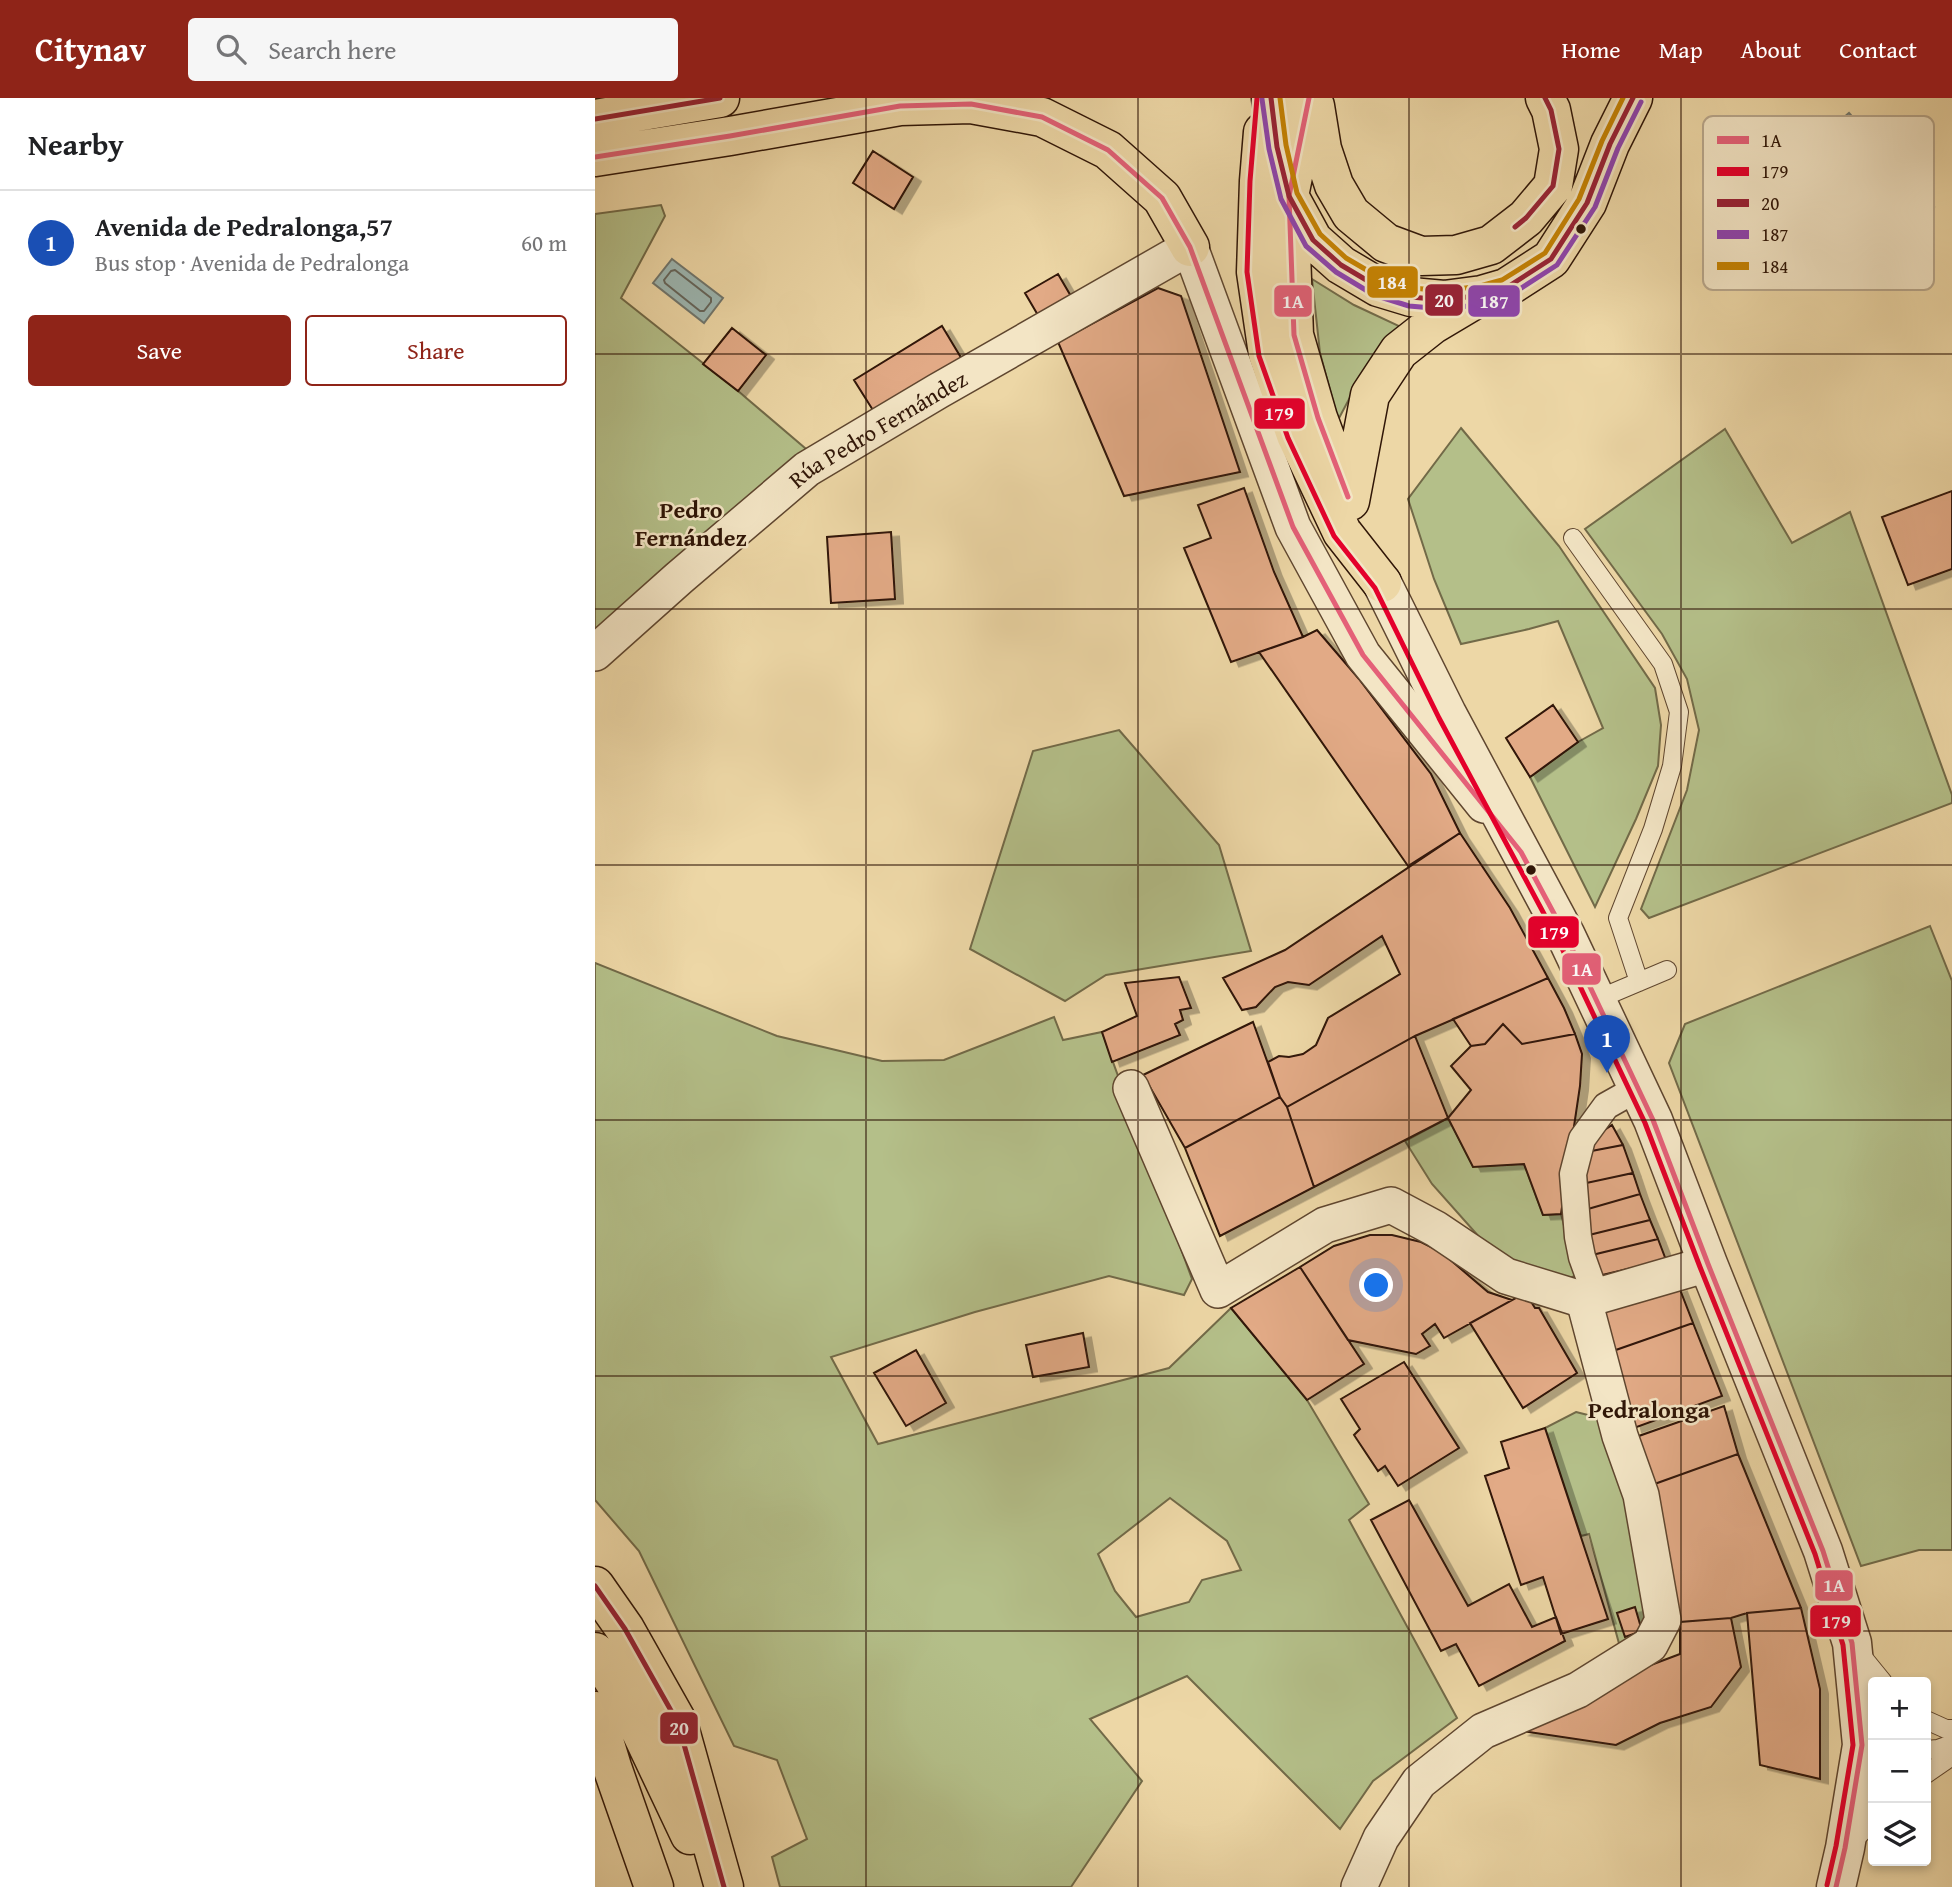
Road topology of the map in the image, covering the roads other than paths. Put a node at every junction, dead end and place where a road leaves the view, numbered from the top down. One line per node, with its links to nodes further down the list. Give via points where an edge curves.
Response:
1 (720, 98): 6 (main road)
2 (1268, 98): 8 (main road); 13 (main road, via 1256,272 1268,354 1296,435 1342,532)
3 (1312, 98): 4 (main road, via 1334,185 1351,214 1386,243 1433,256 1456,255 1491,244 1526,218 1553,186 1559,149); 8 (main road)
4 (1545, 98)
5 (1633, 98): 10 (main road, via 1587,203 1551,260 1506,288)
6 (595, 119)
7 (595, 157): 9 (main road, via 900,106 971,104 1042,117 1108,150 1162,198)
8 (1289, 196): 10 (main road, via 1313,240 1341,265 1378,287 1444,300); 11 (main road, via 1294,335)
9 (1191, 247): 14 (street, Rúa Pedro Fernández, via 807,470); 15 (street, via 1293,527 1331,597 1363,655)
10 (1482, 295): 11 (main road, via 1399,351 1370,395)
11 (1350, 503): 13 (main road)
12 (1573, 538): 17 (lane, via 1663,664 1679,712 1672,766 1618,918)
13 (1382, 583): 15 (street)
14 (595, 653)
15 (1521, 852): 18 (street)
16 (1667, 970): 17 (lane)
17 (1639, 982): 18 (lane)
18 (1596, 1000): 20 (street)
19 (1131, 1088): 22 (street, via 1218,1290 1325,1225 1391,1205 1437,1229 1506,1276)
20 (1638, 1088): 21 (street); 22 (street, via 1606,1106 1582,1139 1573,1174 1578,1237)
21 (1708, 1264): 22 (street); 24 (street, via 1823,1551)
22 (1590, 1298): 40 (street, via 1620,1436 1641,1495 1663,1620 1650,1645 1578,1690 1483,1731 1419,1782 1381,1838)
23 (595, 1586): 43 (main road, via 678,1723)
24 (1852, 1643): 26 (lane); 31 (street)
25 (595, 1652): 42 (main road, via 625,1698)
26 (1879, 1677)
27 (595, 1711): 35 (main road)
28 (1931, 1722): 29 (lane)
29 (1952, 1731): 30 (lane)
30 (1931, 1737)
31 (1868, 1740)
32 (1952, 1744): 34 (lane)
33 (1868, 1750): 39 (street)
34 (1931, 1750)
35 (604, 1754): 41 (main road)
36 (1952, 1756): 37 (lane)
37 (1931, 1771)
38 (1868, 1826): 39 (lane)
39 (1845, 1848): 44 (street)
40 (1361, 1886)
41 (654, 1887)
42 (716, 1887)
43 (724, 1887)
44 (1836, 1887)

